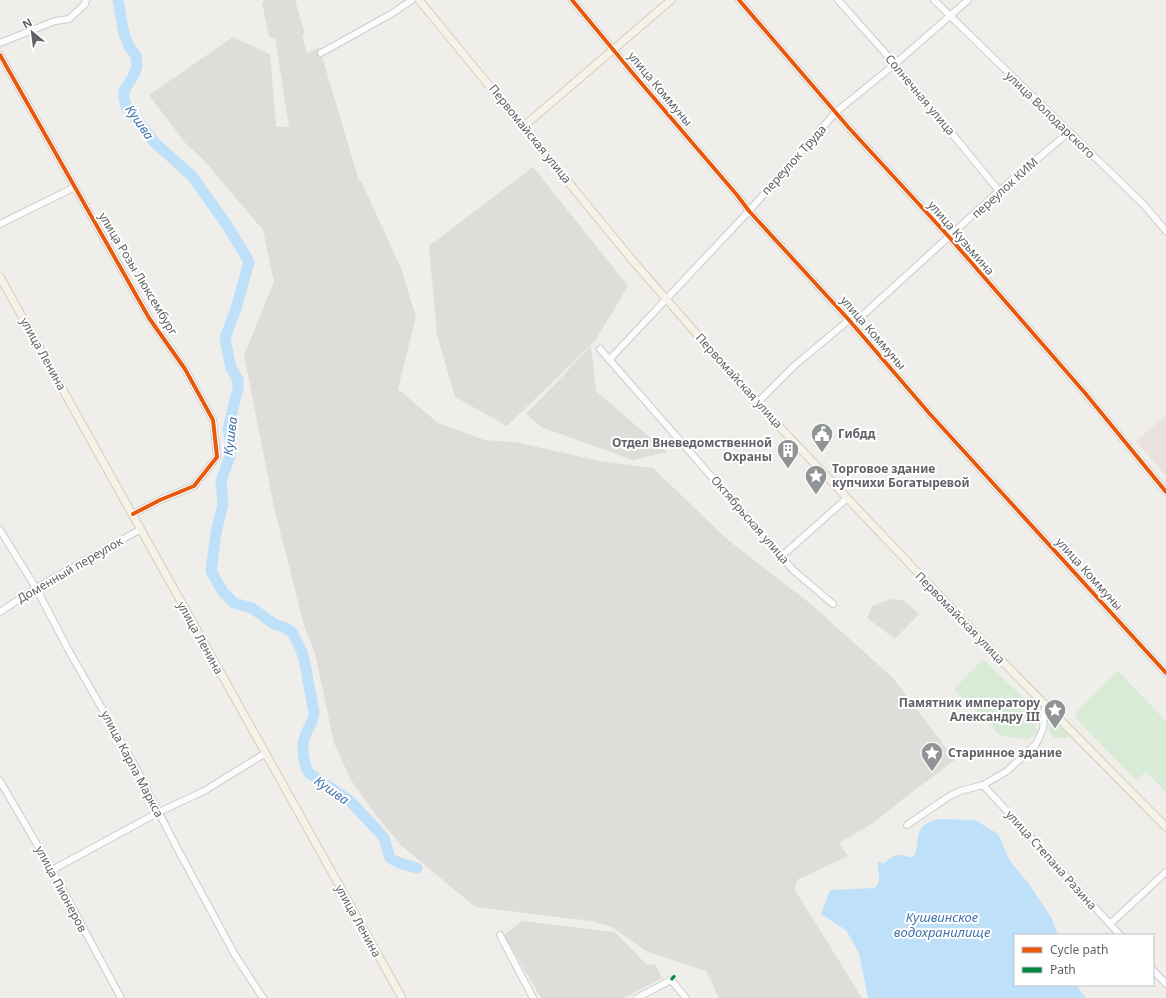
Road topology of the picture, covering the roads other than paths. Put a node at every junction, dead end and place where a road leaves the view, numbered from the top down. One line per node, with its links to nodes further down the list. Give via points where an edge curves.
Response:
1 (86, 0): 11 (street, via 68,19 55,21)
2 (412, 0): 13 (street)
3 (419, 0): 17 (main road, Первомайская улица)
4 (572, 0): 12 (street, улица Коммуны)
5 (671, 0): 12 (main road)
6 (739, 0): 16 (street, улица Кузьмина)
7 (838, 0): 15 (street, Солнечная улица)
8 (934, 0): 10 (street, улица Володарского)
9 (968, 0): 10 (street, переулок Труда)
10 (950, 17): 15 (street, переулок Труда); 18 (street, улица Володарского)
11 (0, 42)
12 (613, 49): 17 (main road); 21 (street, улица Коммуны)
13 (321, 53)
14 (0, 55): 19 (street, улица Розы Люксембург)
15 (895, 64): 16 (street, переулок Труда); 20 (street, Солнечная улица)
16 (836, 112): 21 (street, переулок Труда); 24 (street, улица Кузьмина)
17 (524, 126): 26 (main road, Первомайская улица)
18 (1068, 133): 20 (street, переулок КИМ); 23 (street, улица Володарского, via 1144,205)
19 (75, 186): 22 (street); 33 (street, улица Розы Люксембург, via 149,318 185,369 213,420 217,457 194,486)
20 (999, 191): 24 (street, переулок КИМ)
21 (749, 211): 26 (street, переулок Труда); 27 (street, улица Коммуны)
22 (0, 224)
23 (1166, 231)
24 (950, 238): 27 (street, переулок КИМ); 31 (street, улица Кузьмина, via 1085,393)
25 (0, 277): 33 (main road, улица Ленина)
26 (666, 299): 29 (street, переулок Труда); 30 (main road, Первомайская улица)
27 (851, 322): 30 (street, переулок КИМ, via 794,366); 40 (street, улица Коммуны, via 929,413)
28 (600, 349): 29 (street, Октябрьская улица)
29 (609, 360): 36 (street, Октябрьская улица)
30 (757, 403): 32 (main road, Первомайская улица)
31 (1166, 492)
32 (846, 499): 36 (street); 41 (main road, Первомайская улица)
33 (133, 514): 34 (main road, улица Ленина)
34 (141, 529): 37 (street, Доменный переулок); 42 (main road, улица Ленина)
35 (0, 530): 37 (street, улица Карла Маркса)
36 (782, 556): 38 (street, Октябрьская улица, via 793,570)
37 (36, 588): 39 (street, Доменный переулок); 45 (street, улица Карла Маркса, via 68,651 135,766)
38 (833, 604)
39 (0, 612)
40 (1166, 673)
41 (1045, 706): 44 (street, via 1043,729 1036,744 1007,771); 47 (main road, Первомайская улица)
42 (264, 754): 45 (street, via 204,791); 57 (main road, улица Ленина)
43 (0, 781): 48 (street, улица Пионеров)
44 (984, 785): 46 (street, via 954,794); 50 (street, улица Степана Разина)
45 (158, 812): 48 (street); 56 (street, улица Карла Маркса, via 235,955)
46 (907, 825)
47 (1166, 827)
48 (52, 870): 55 (street, улица Пионеров)
49 (1166, 872): 50 (street)
50 (1110, 924): 51 (street, улица Степана Разина)
51 (1119, 934)
52 (500, 935): 58 (street)
53 (1154, 971): 54 (street)
54 (1166, 984)
55 (121, 998)
56 (262, 998)
57 (402, 998)
58 (533, 998)
59 (637, 998): 60 (street, via 671,980)
60 (686, 998)

